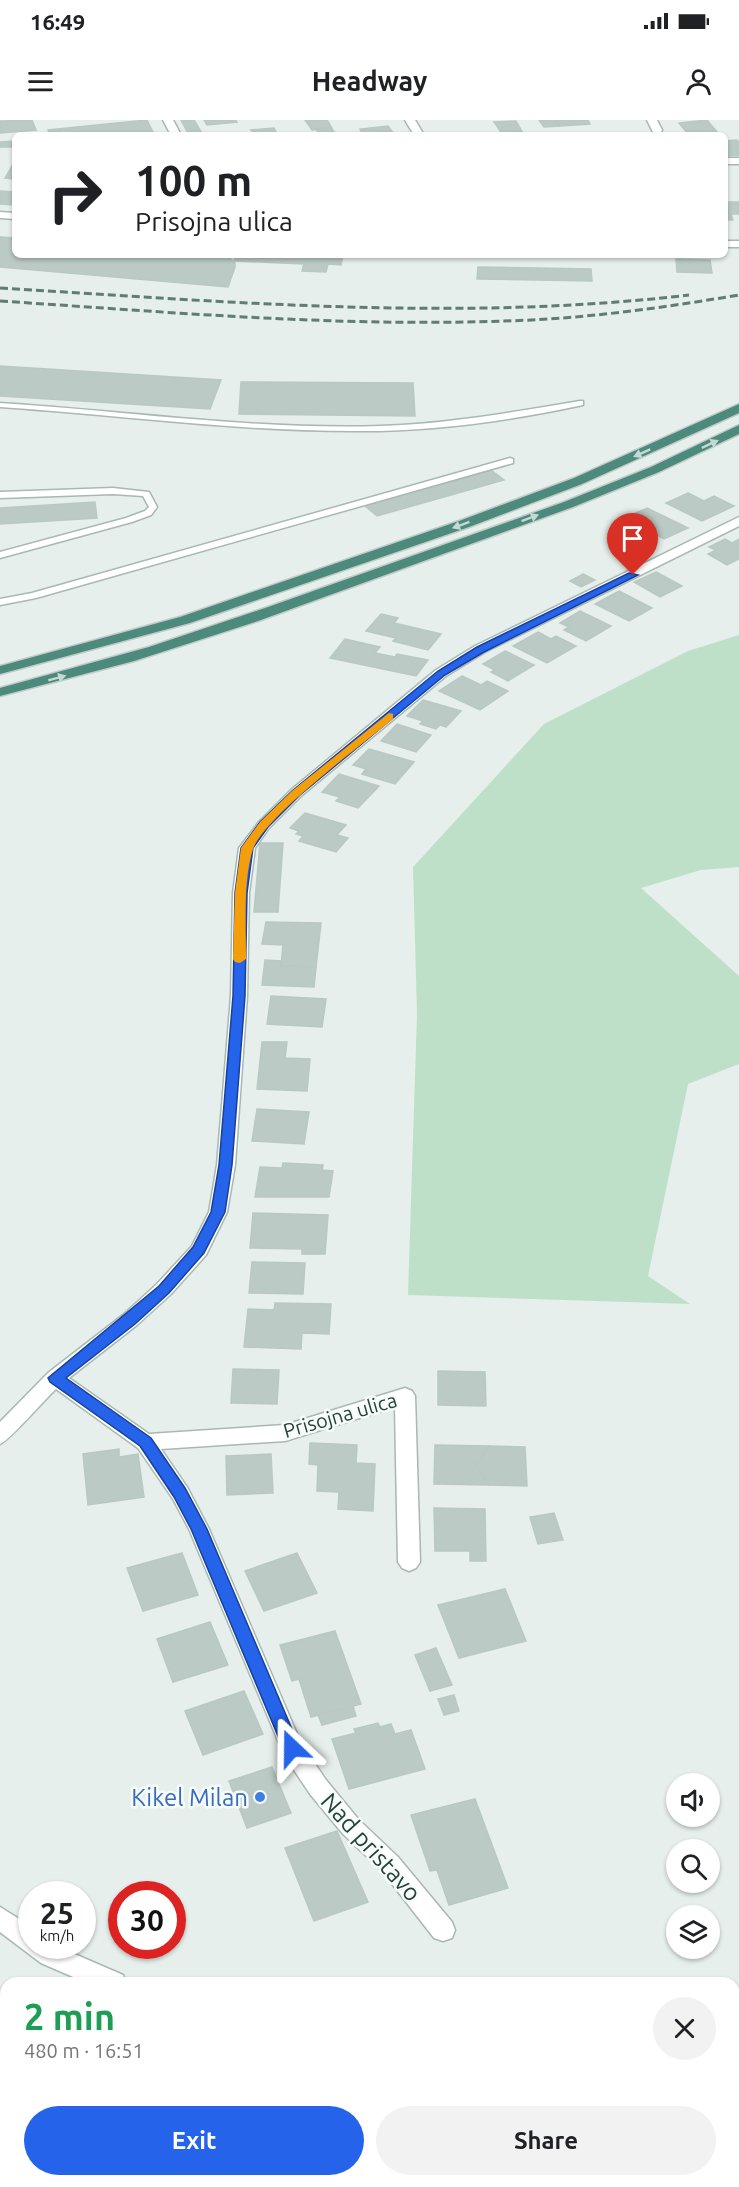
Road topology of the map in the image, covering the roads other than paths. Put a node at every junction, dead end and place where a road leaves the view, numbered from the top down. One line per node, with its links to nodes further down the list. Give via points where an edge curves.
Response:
1 (652, 120): 2 (street)
2 (657, 130)
3 (580, 404): 4 (lane, via 416,426 356,429 265,426)
4 (0, 405)
5 (739, 408): 12 (highway, one-way to 12, via 578,481)
6 (739, 429): 11 (highway, one-way to 6, via 600,492)
7 (510, 461): 13 (lane, via 33,596)
8 (0, 495): 10 (lane, via 113,491 146,494 153,507 129,520)
9 (739, 521): 18 (street, via 480,649 441,673 296,793 264,825 247,848 241,893 239,996 226,1165 218,1212 199,1250 164,1289)
10 (0, 555)
11 (357, 580): 16 (highway); 17 (highway, one-way to 11, via 204,635)
12 (281, 587): 14 (highway); 15 (highway, via 185,620)
13 (0, 602)
14 (0, 659)
15 (0, 670)
16 (0, 680)
17 (0, 692)
18 (55, 1378): 19 (street); 20 (street, Nad pristavo)
19 (0, 1436)
20 (146, 1442): 21 (street, Prisojna ulica, via 285,1432 405,1396); 23 (street, Nad pristavo, via 199,1529 292,1748 351,1827 390,1864)
21 (409, 1562)
22 (0, 1918): 24 (street)
23 (443, 1930)
24 (18, 1931)
25 (59, 1959): 26 (street)
26 (100, 1977)

